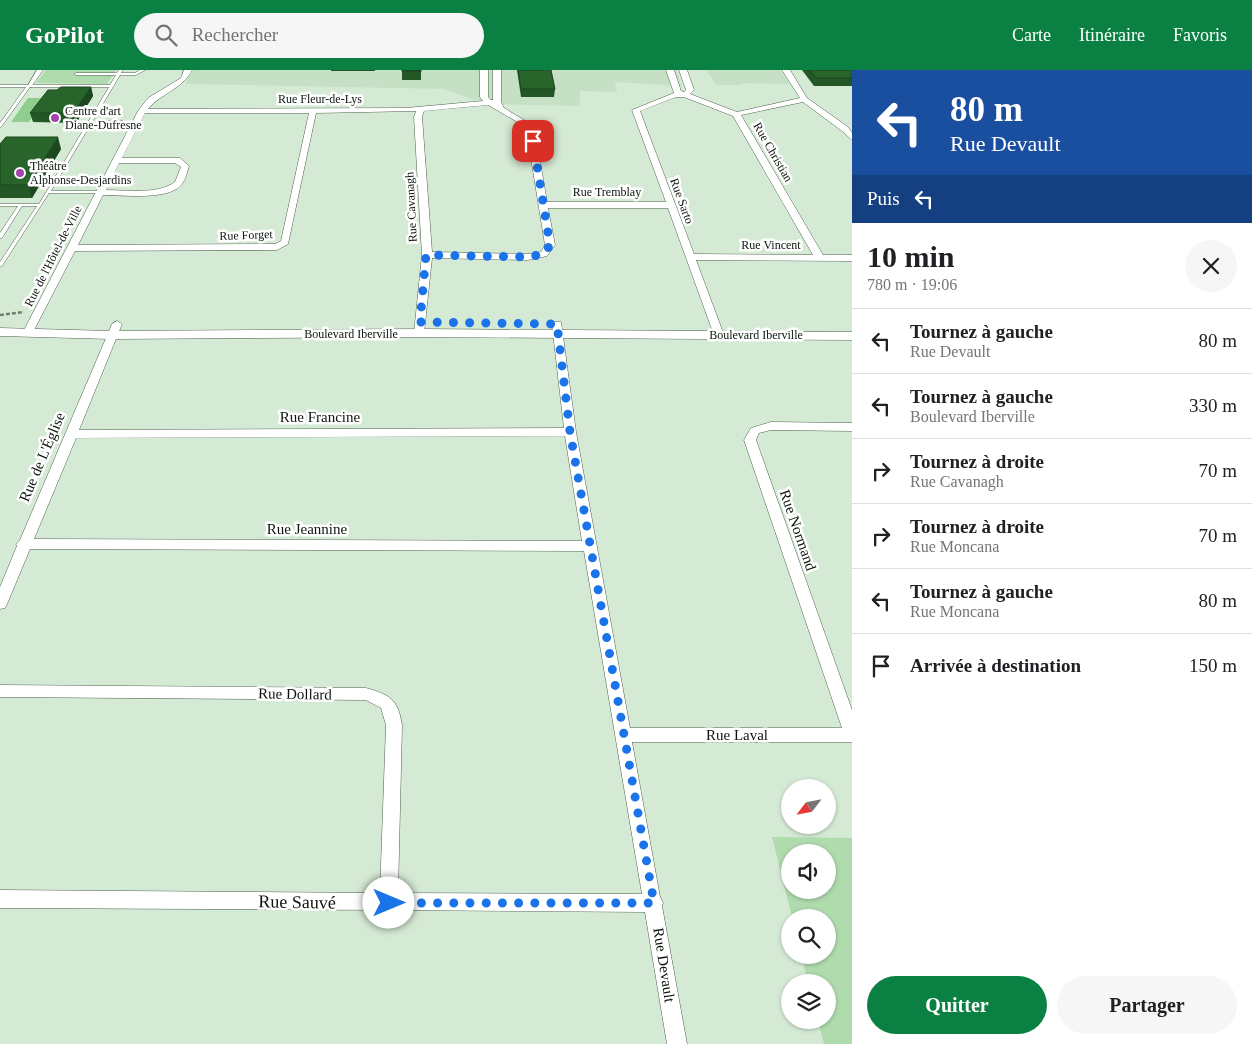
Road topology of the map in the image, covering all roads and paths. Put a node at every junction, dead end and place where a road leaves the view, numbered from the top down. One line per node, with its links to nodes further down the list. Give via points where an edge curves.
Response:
1 (40, 70): 12 (street)
2 (143, 70): 9 (lane, via 138,74)
3 (188, 70): 20 (street, Rue de l'Hôtel-de-Ville, via 184,79 151,100)
4 (484, 70): 16 (street, via 484,97)
5 (497, 70): 17 (street)
6 (670, 70): 14 (street)
7 (683, 70): 14 (street, via 690,90)
8 (786, 70): 15 (street)
9 (120, 72): 10 (lane); 13 (lane)
10 (76, 74)
11 (0, 86): 12 (lane)
12 (29, 86): 13 (lane); 22 (lane)
13 (112, 86): 25 (lane)
14 (678, 94): 21 (street, Rue Christian); 31 (street, Rue Sarto, via 636,110)
15 (804, 99): 21 (street); 23 (street, via 845,129)
16 (488, 102): 17 (street, Rue Fleur-de-Lys); 18 (street, Rue Fleur-de-Lys)
17 (498, 105): 30 (street, via 530,126)
18 (421, 109): 19 (street, Rue Fleur-de-Lys); 34 (street, Rue Cavanagh, via 418,117)
19 (313, 110): 20 (street, Rue Fleur-de-Lys); 33 (street, Rue Forget, via 285,242 277,248)
20 (142, 111): 24 (street, Rue de l'Hôtel-de-Ville)
21 (736, 114): 36 (street, Rue Christian)
22 (0, 126)
23 (852, 138)
24 (117, 161): 26 (street, Rue de l'Hôtel-de-Ville); 26 (street, via 177,160 185,166 177,185 168,190)
25 (47, 192): 26 (lane); 29 (lane)
26 (100, 192): 33 (street, Rue de l'Hôtel-de-Ville)
27 (0, 205): 28 (lane)
28 (21, 205): 29 (lane); 32 (lane)
29 (40, 205): 38 (lane)
30 (545, 205): 31 (street, Rue Tremblay); 34 (street, via 550,245 544,254 528,257)
31 (670, 205): 35 (street, Rue Sarto)
32 (0, 237)
33 (72, 248): 40 (street, Rue de l'Hôtel-de-Ville)
34 (426, 255): 43 (street, Rue Cavanagh)
35 (690, 257): 36 (street, Rue Vincent); 46 (street, Rue Sarto)
36 (820, 258): 37 (street, Rue Vincent)
37 (852, 258)
38 (0, 266)
39 (0, 315): 40 (path)
40 (30, 322): 41 (street, Boulevard Iberville); 44 (street, Boulevard Iberville); 47 (street, Boulevard Iberville)
41 (0, 323)
42 (852, 326): 46 (street, Boulevard Iberville)
43 (420, 328): 44 (street, Boulevard Iberville); 45 (street, Boulevard Iberville)
44 (114, 329): 51 (street, Rue de L'Église)
45 (559, 329): 46 (street, Boulevard Iberville); 50 (street, Rue Devault)
46 (717, 329): 48 (street, Boulevard Iberville)
47 (0, 332)
48 (852, 336)
49 (852, 426): 56 (street, Rue Normand, via 771,426 758,428 750,440)
50 (570, 432): 51 (street, Rue Francine); 53 (street, Rue Devault)
51 (70, 434): 52 (street, Rue de L'Église)
52 (23, 544): 53 (street, Rue Jeannine); 54 (street, Rue de L'Église)
53 (590, 546): 57 (street, Rue Devault)
54 (0, 604)
55 (0, 691): 59 (street, Rue Dollard, via 366,694 383,699 392,709 394,725)
56 (852, 734): 57 (street, Rue Laval)
57 (623, 735): 60 (street, Rue Devault)
58 (0, 899): 59 (street, Rue Sauvé)
59 (389, 903): 60 (street, Rue Sauvé)
60 (654, 903): 61 (street, Rue Devault)
61 (677, 1044)

